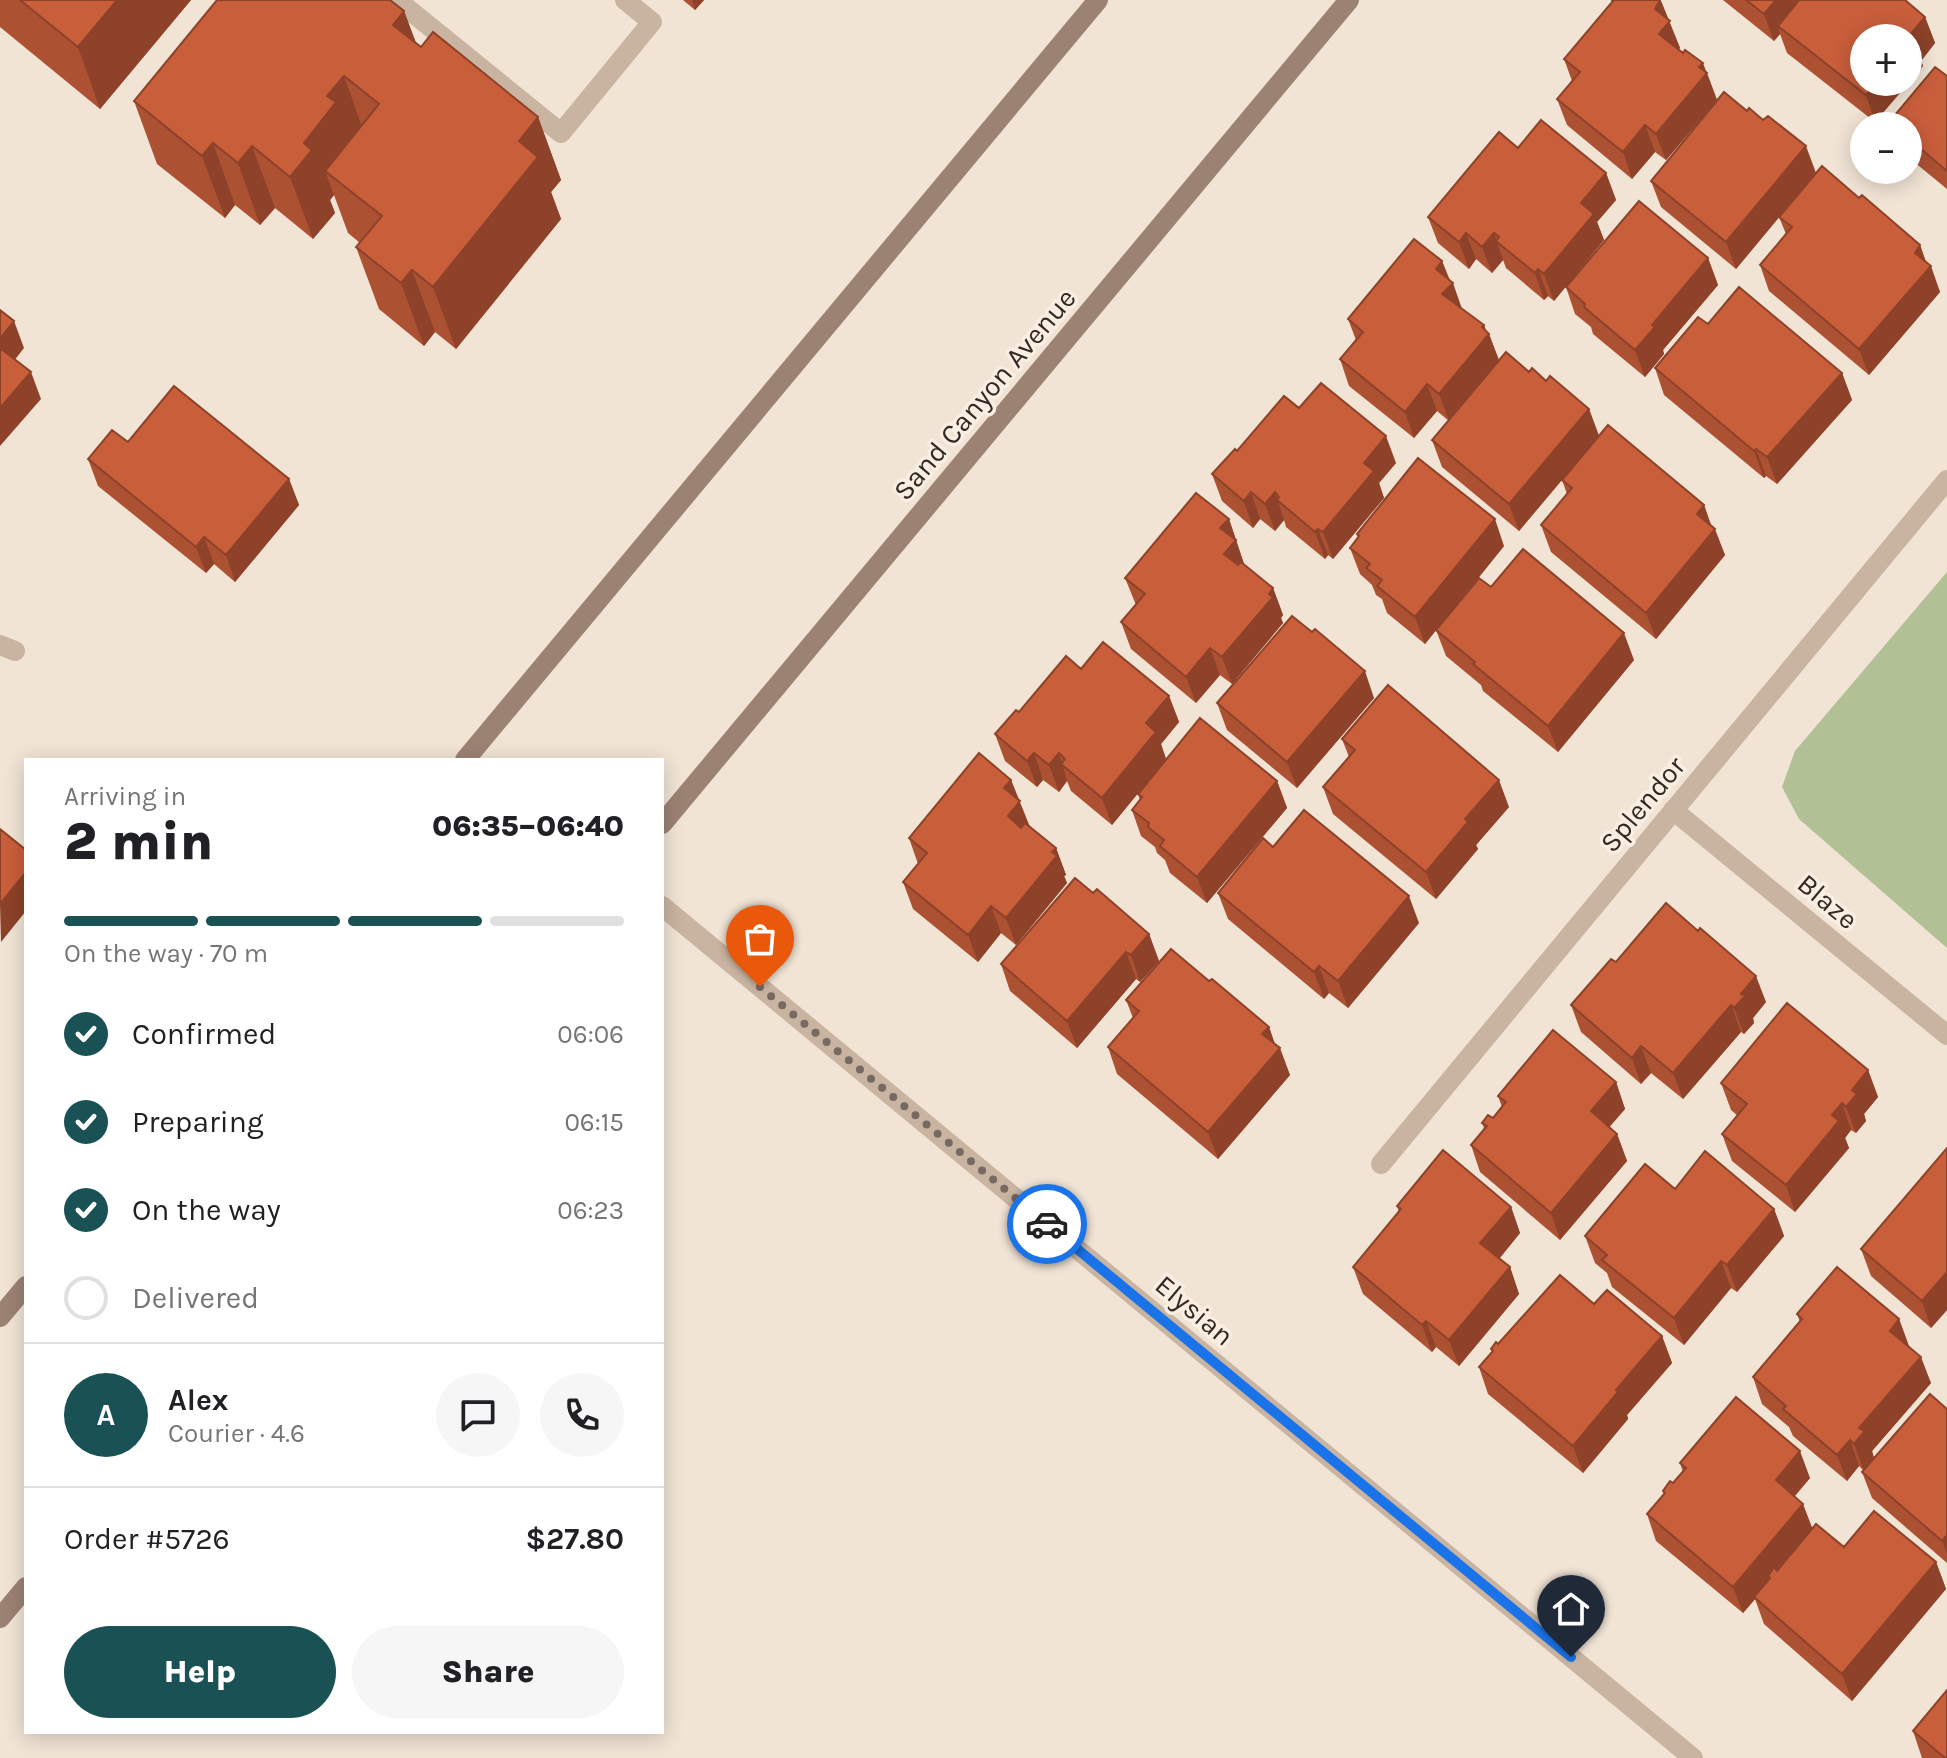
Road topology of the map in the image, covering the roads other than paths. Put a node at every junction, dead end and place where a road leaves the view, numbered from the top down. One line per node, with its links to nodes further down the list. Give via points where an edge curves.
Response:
1 (397, 0): 2 (street, via 561,133 652,22)
2 (625, 0)
3 (1098, 0): 6 (main road)
4 (1349, 0): 8 (main road, Sand Canyon Avenue)
5 (1947, 480): 7 (street, Splendor)
6 (467, 758)
7 (1673, 810): 10 (street, Blaze); 11 (street, Splendor)
8 (664, 822)
9 (664, 908): 16 (street, Elysian)
10 (1947, 1035)
11 (1381, 1164)
12 (24, 1288): 13 (main road)
13 (0, 1317)
14 (24, 1589): 15 (main road)
15 (0, 1618)
16 (1693, 1758)

